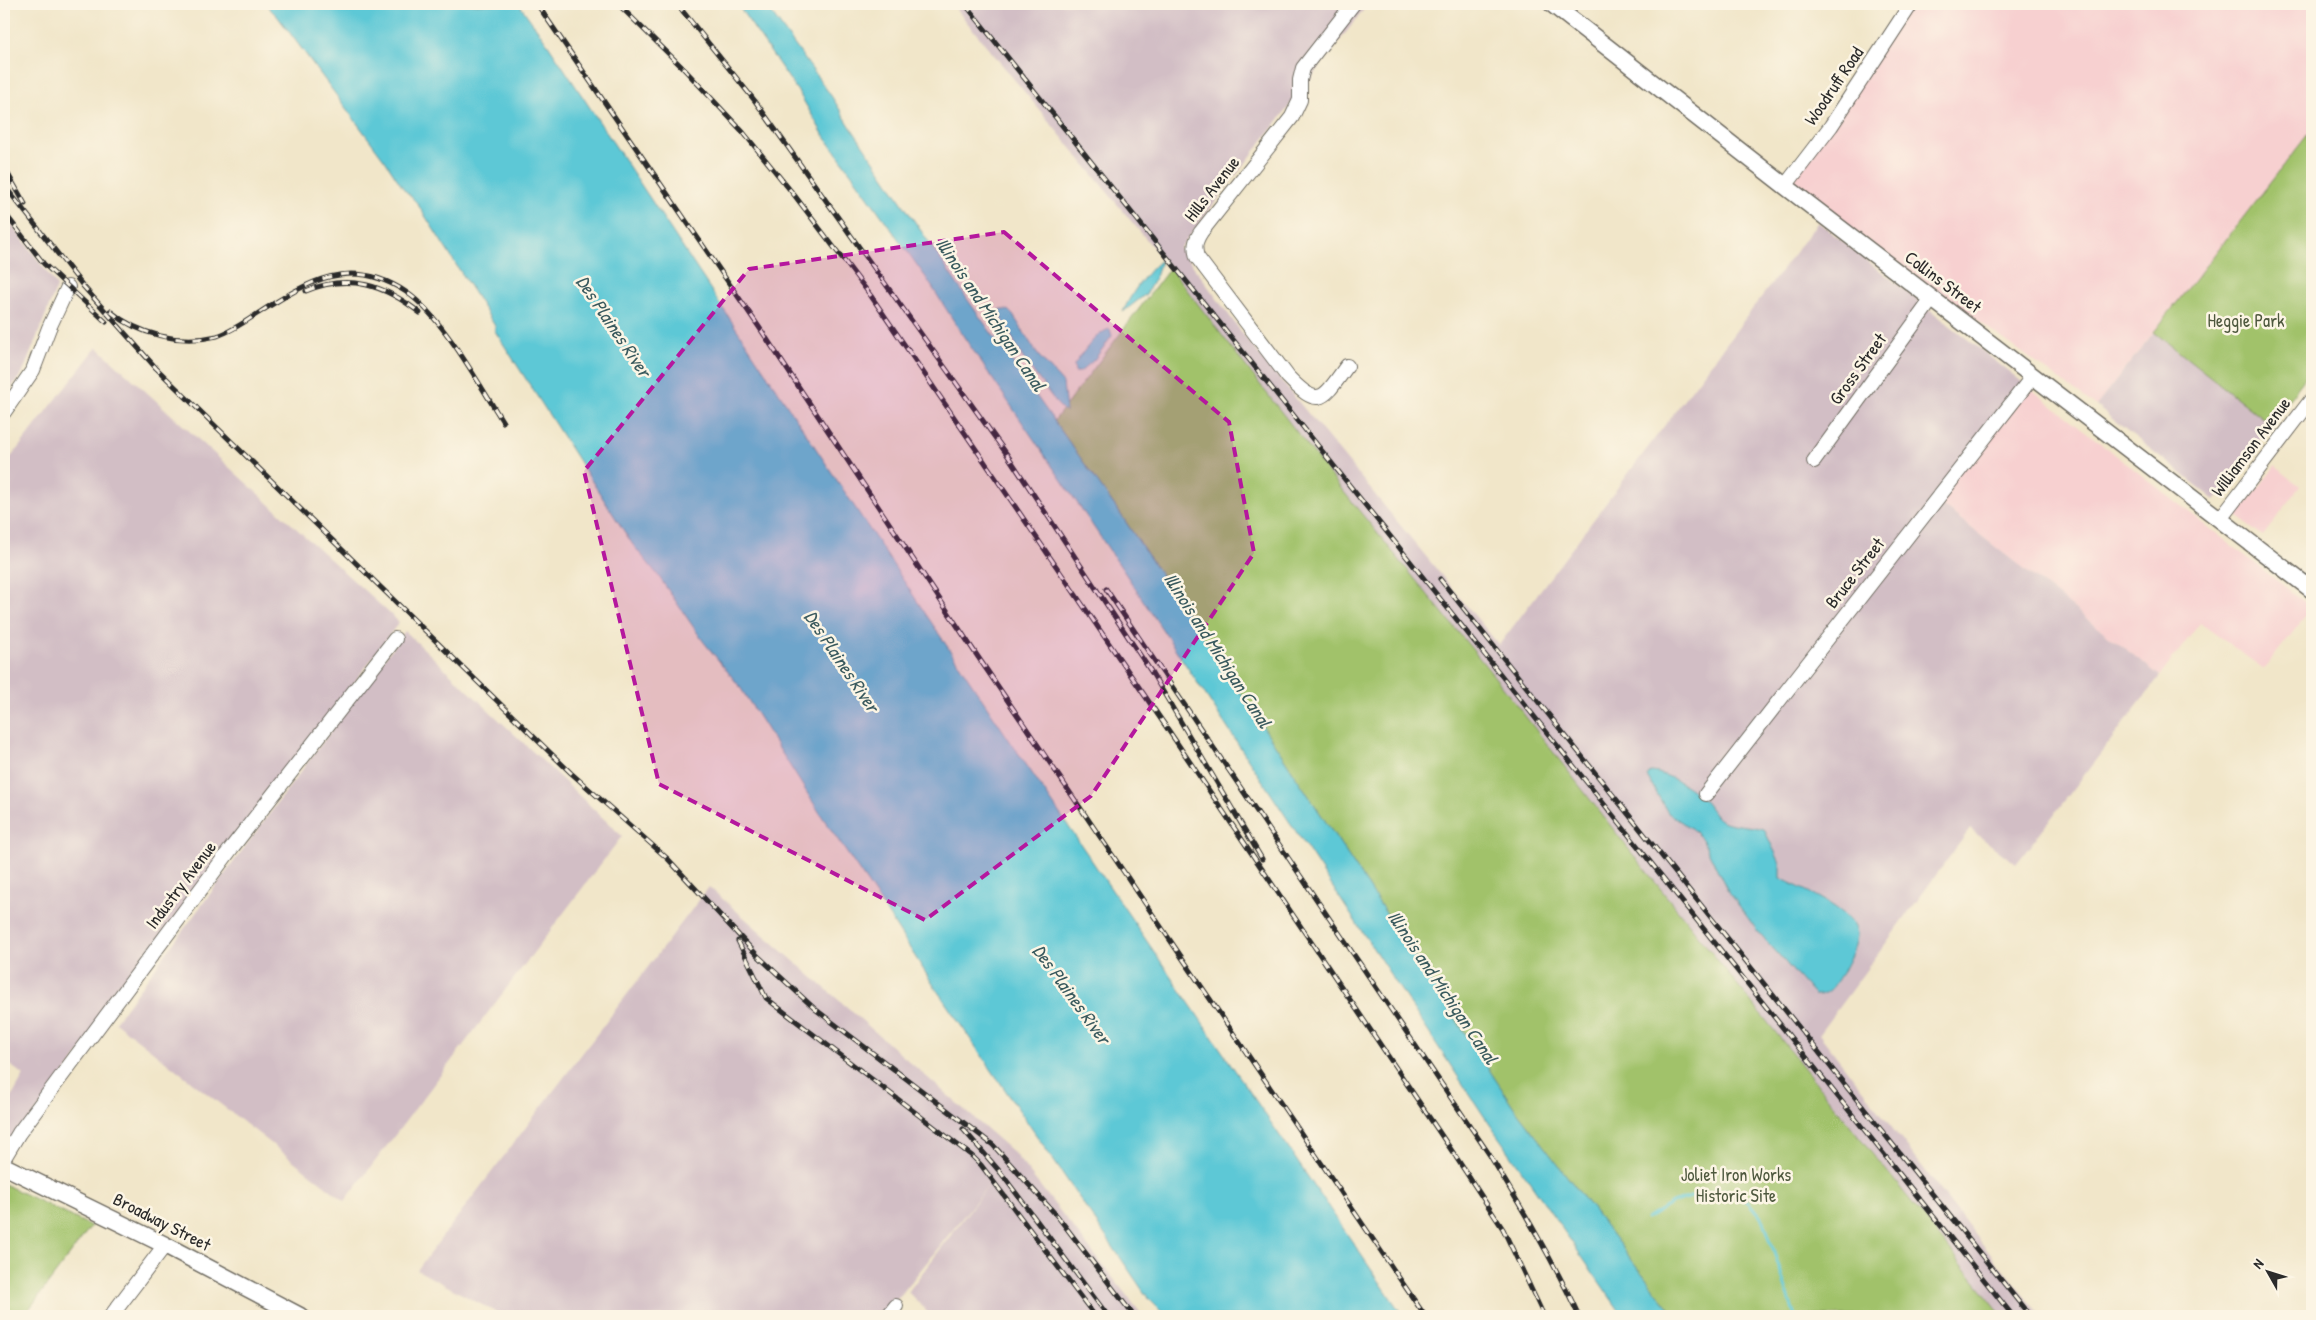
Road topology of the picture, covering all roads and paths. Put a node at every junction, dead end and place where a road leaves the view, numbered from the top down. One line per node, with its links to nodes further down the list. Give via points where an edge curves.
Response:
1 (1353, 4): 7 (street, Hills Avenue, via 1303,68 1300,100 1292,117 1201,232 1195,249 1203,265 1288,376 1310,397 1323,396)
2 (1552, 4): 4 (main road, Collins Street)
3 (1911, 4): 4 (street, Woodruff Road, via 1831,126)
4 (1785, 186): 6 (main road, Collins Street)
5 (68, 287): 10 (street, via 34,370)
6 (1932, 299): 8 (main road, Collins Street); 11 (street, Gross Street)
7 (1347, 366)
8 (2033, 376): 12 (main road, Collins Street); 15 (street, Bruce Street)
9 (2312, 399): 12 (street, Williamson Avenue)
10 (4, 412)
11 (1814, 461)
12 (2220, 519): 13 (main road, Collins Street)
13 (2312, 590)
14 (395, 639): 16 (street, Industry Avenue, via 233,846 19,1133)
15 (1706, 794)
16 (4, 1158)
17 (4, 1166): 18 (main road, Broadway Street)
18 (165, 1245): 19 (street); 20 (main road, Broadway Street)
19 (111, 1316)
20 (300, 1316)

